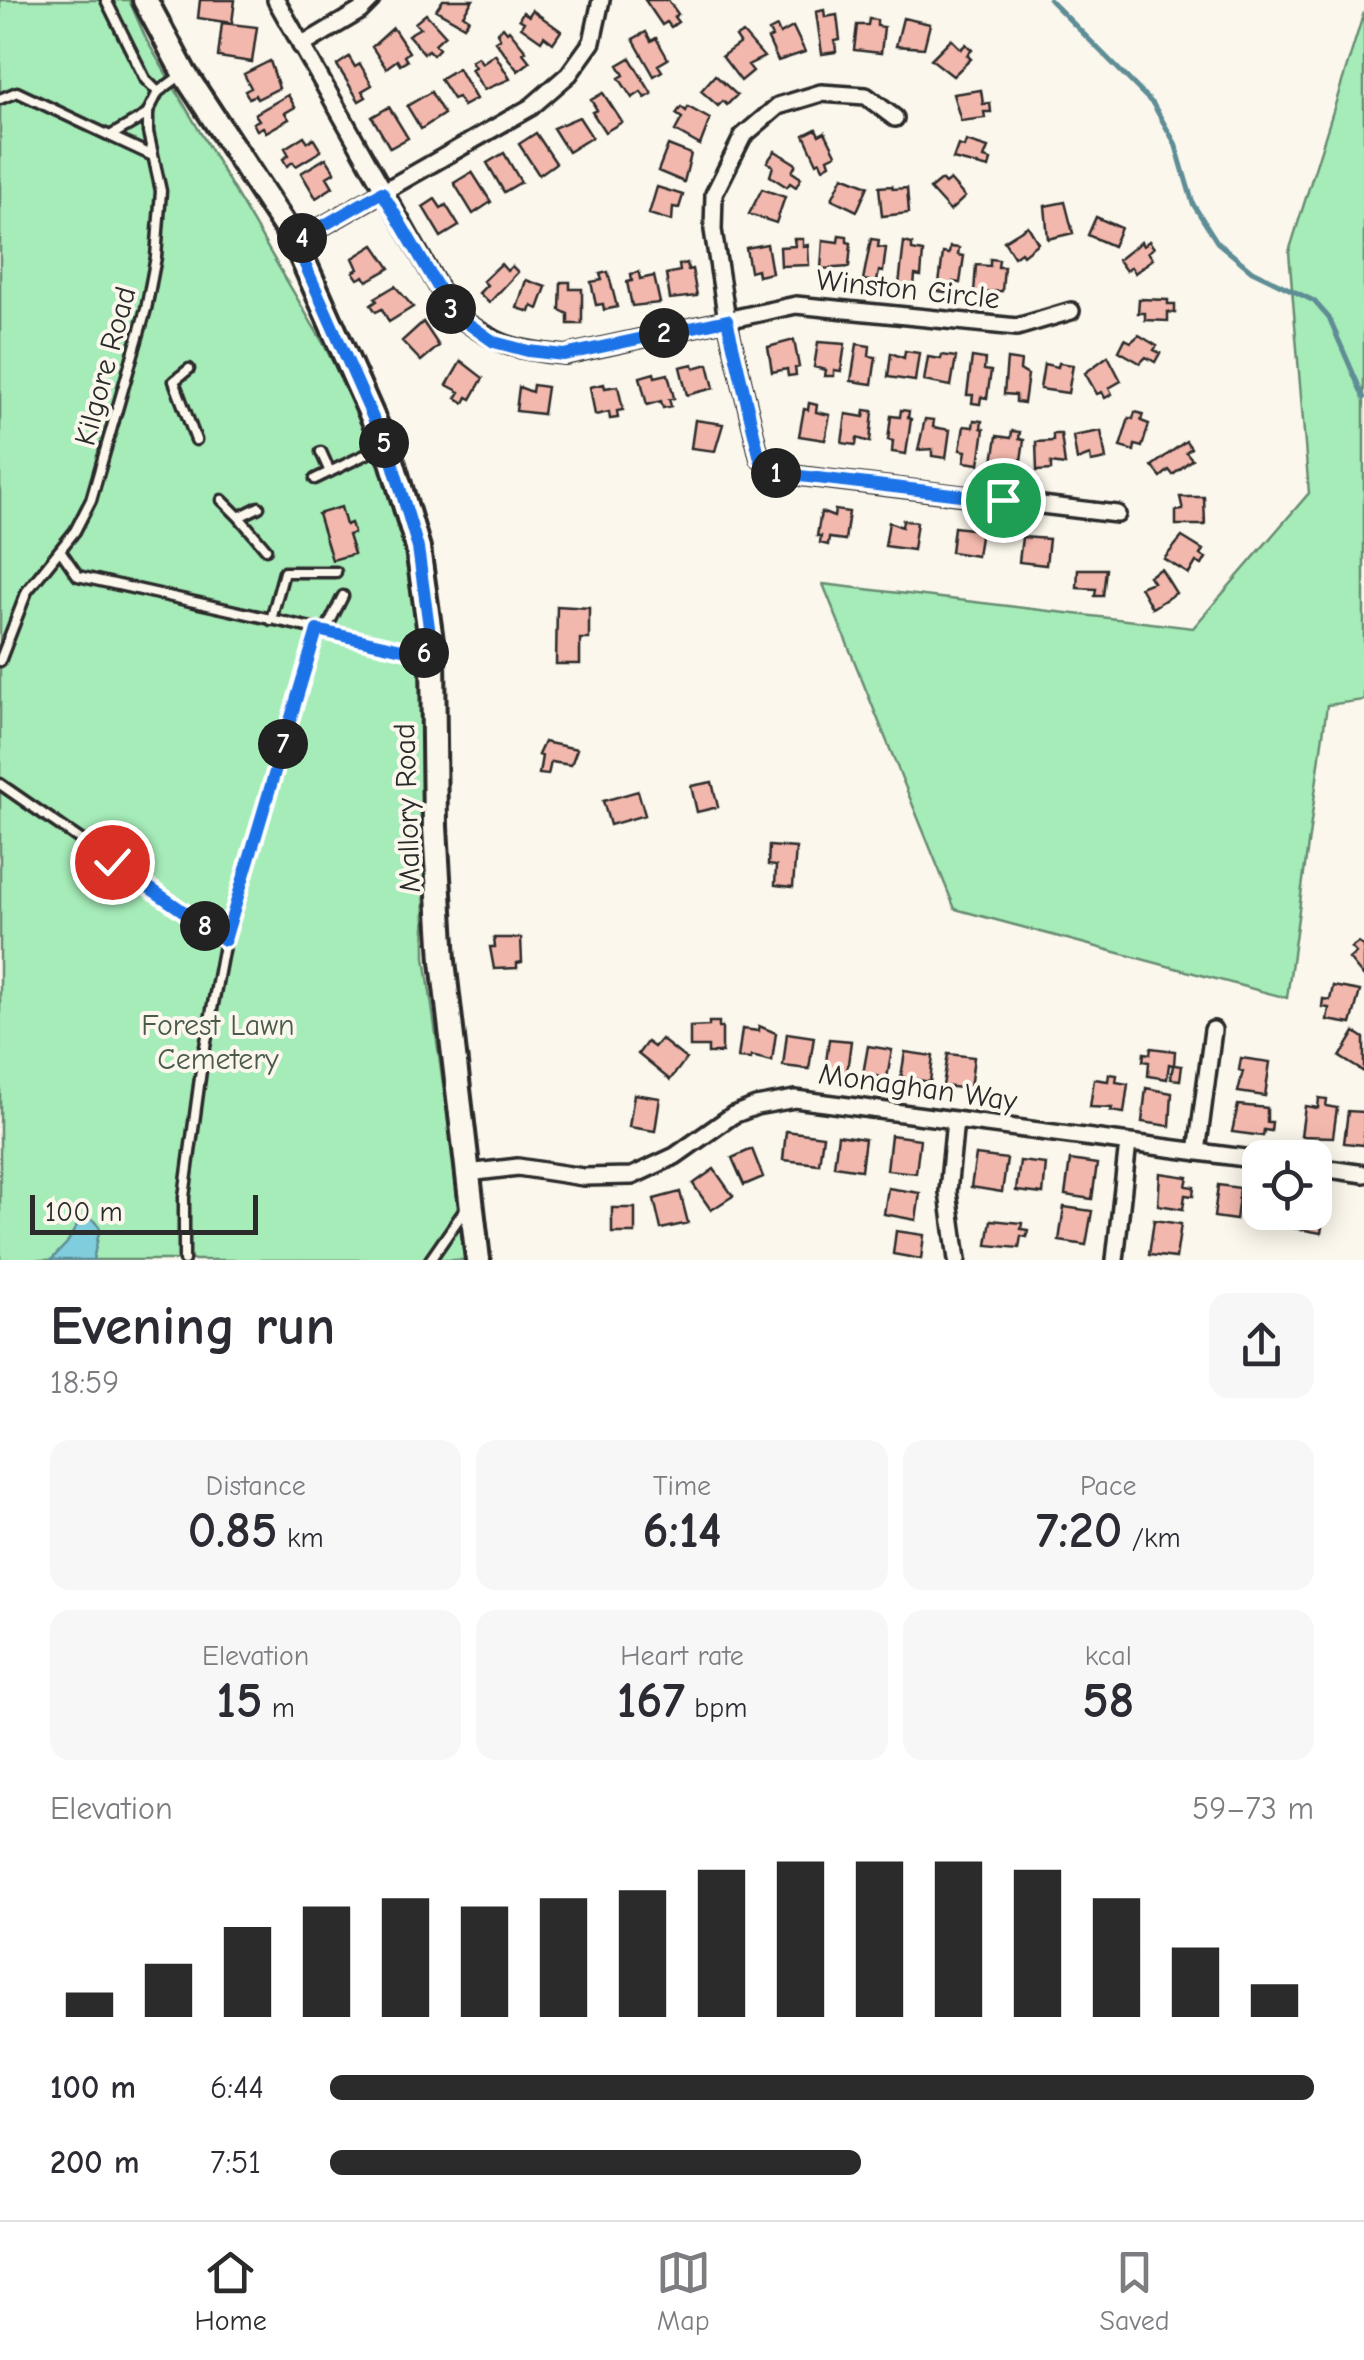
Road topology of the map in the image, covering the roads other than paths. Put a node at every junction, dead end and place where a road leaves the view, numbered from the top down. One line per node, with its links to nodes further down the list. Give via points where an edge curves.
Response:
1 (106, 0): 8 (lane, via 144,79)
2 (145, 0): 7 (street, Mallory Road)
3 (276, 0): 6 (street, Winston Circle)
4 (372, 0): 6 (street)
5 (601, 0): 14 (street, via 592,42 569,74 531,107)
6 (302, 46): 14 (street, Winston Circle)
7 (184, 73): 8 (lane); 15 (street, Mallory Road)
8 (158, 92): 10 (lane)
9 (0, 98): 12 (lane, via 16,92)
10 (148, 114): 12 (lane); 13 (lane, Kilgore Road)
11 (895, 118): 17 (street, via 866,96 821,93 778,106 743,136 714,194)
12 (110, 136): 13 (lane)
13 (153, 156): 29 (lane, Kilgore Road, via 161,191 146,309 91,500)
14 (382, 192): 15 (street); 17 (street, Winston Circle, via 453,313 494,342 564,355)
15 (295, 242): 20 (street, Mallory Road)
16 (1071, 311): 17 (street, Winston Circle, via 1017,327 796,305)
17 (727, 320): 26 (street, via 760,459 775,473)
18 (189, 369): 19 (lane, via 174,381)
19 (196, 440)
20 (385, 445): 22 (lane); 34 (street, Mallory Road, via 418,548)
21 (321, 452): 22 (lane)
22 (330, 472): 23 (lane)
23 (315, 479)
24 (222, 500): 27 (lane)
25 (258, 507): 27 (lane)
26 (1117, 514)
27 (239, 516): 28 (lane)
28 (266, 549)
29 (60, 550): 32 (lane, via 78,576); 35 (lane, Kilgore Road, via 26,591)
30 (336, 572): 32 (lane, via 284,572)
31 (343, 596): 33 (lane)
32 (271, 620): 33 (lane)
33 (321, 631): 34 (lane); 37 (lane)
34 (433, 656): 44 (street, Mallory Road, via 443,961)
35 (0, 661)
36 (0, 784): 37 (lane)
37 (225, 940): 47 (lane, via 184,1196)
38 (1213, 1030): 41 (street)
39 (954, 1120): 40 (street, Monaghan Way); 44 (street, Monaghan Way, via 795,1098 733,1115 632,1176 518,1167); 50 (street, via 948,1192)
40 (1128, 1143): 41 (street, Monaghan Way); 51 (street)
41 (1197, 1152): 42 (street, Monaghan Way)
42 (1242, 1158)
43 (1332, 1170): 45 (street)
44 (468, 1173): 46 (street, Mallory Road)
45 (1364, 1174)
46 (471, 1200): 48 (lane); 49 (street, Mallory Road)
47 (184, 1260)
48 (430, 1260)
49 (478, 1260)
50 (957, 1260)
51 (1115, 1260)

